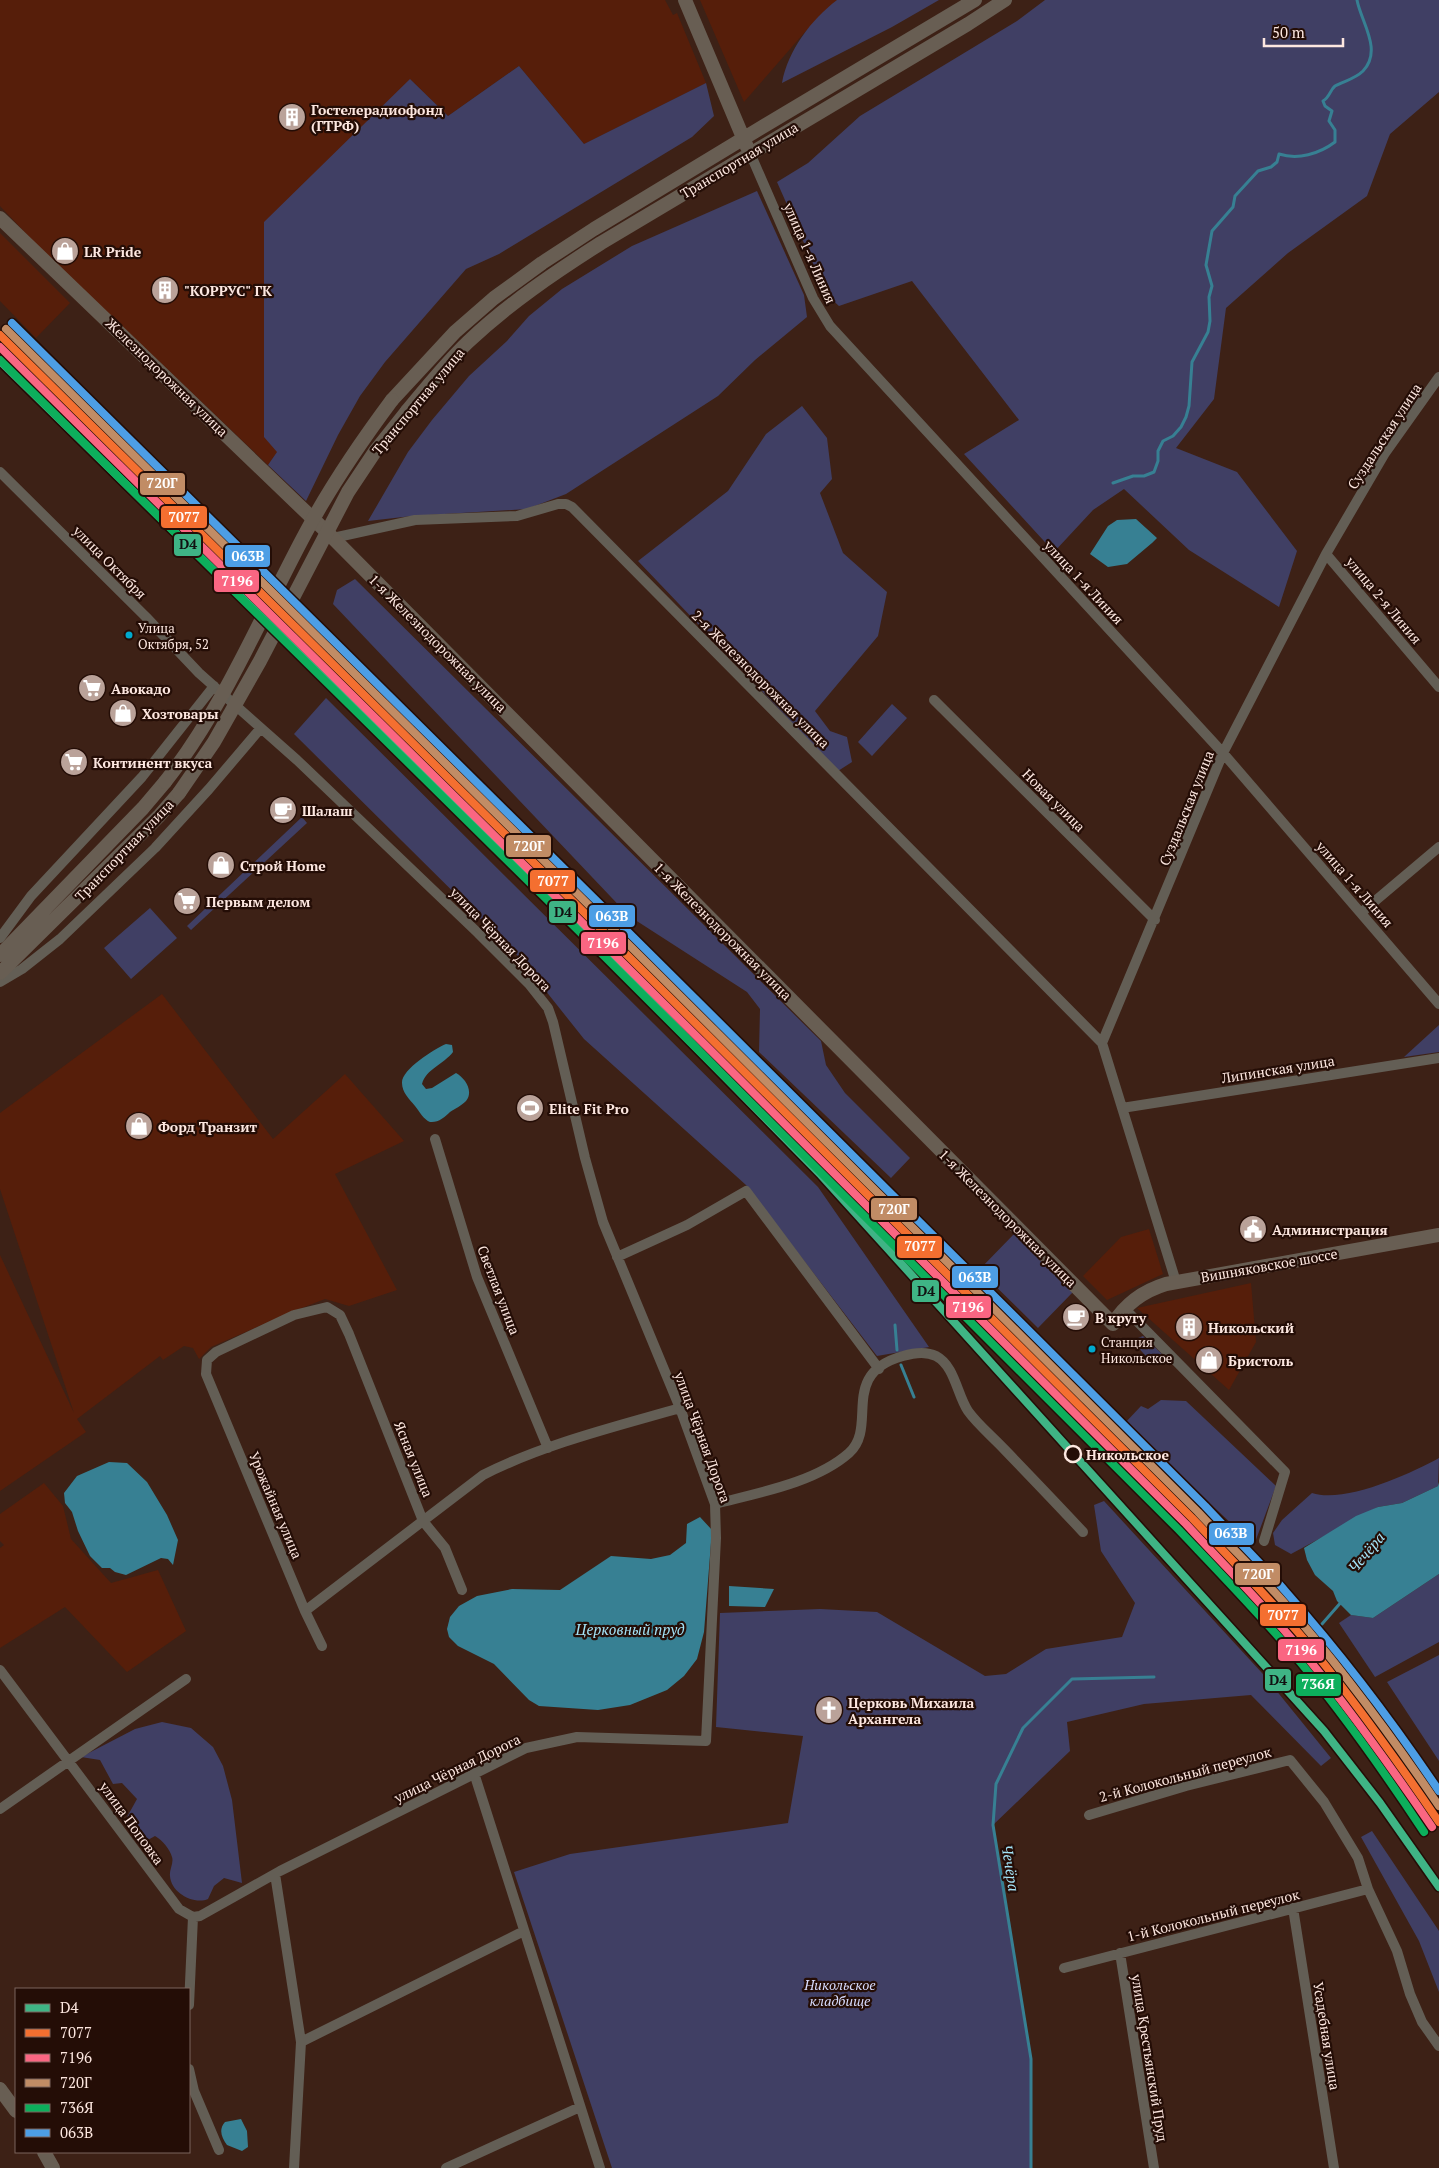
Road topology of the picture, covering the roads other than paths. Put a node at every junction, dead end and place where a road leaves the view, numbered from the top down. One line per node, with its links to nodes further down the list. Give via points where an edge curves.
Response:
1 (685, 0): 4 (street)
2 (976, 0): 4 (street, Транспортная улица)
3 (1005, 0): 5 (street, Транспортная улица)
4 (744, 138): 5 (street); 20 (street, Транспортная улица, bridge, via 542,262 455,332 392,400 334,484 305,533 196,740 143,808)
5 (750, 153): 15 (street, улица 1-я Линия, via 813,298 830,326); 21 (street, Транспортная улица, bridge, via 553,274 468,342 406,411 348,492 260,662 210,748 179,793)
6 (0, 218): 9 (street, Железнодорожная улица)
7 (1439, 377): 10 (street, Суздальская улица, via 1385,453)
8 (0, 472): 11 (street, улица Октября)
9 (333, 538): 24 (street, 2-я Железнодорожная улица, via 415,520 517,516 558,504 572,507); 32 (street, 1-я Железнодорожная улица)
10 (1326, 554): 12 (street, улица 2-я Линия); 15 (street, Суздальская улица)
11 (214, 686): 14 (street, улица Чёрная Дорога); 19 (street, via 142,777 31,896)
12 (1439, 687)
13 (934, 700): 18 (street, Новая улица)
14 (260, 729): 22 (street, via 155,848 60,939); 29 (street, улица Чёрная Дорога, via 297,760 478,934 529,984 548,1008 585,1158 603,1222)
15 (1223, 753): 17 (street, улица 1-я Линия); 18 (street, Суздальская улица)
16 (1439, 847): 17 (street)
17 (1362, 912): 23 (street, улица 1-я Линия)
18 (1155, 920): 24 (street, Суздальская улица)
19 (0, 938)
20 (0, 955)
21 (0, 974)
22 (0, 982)
23 (1439, 1004)
24 (1102, 1044): 26 (street)
25 (1439, 1058): 26 (street, Липинская улица)
26 (1122, 1108): 30 (street)
27 (435, 1139): 36 (street, Светлая улица, via 477,1277)
28 (1439, 1235): 30 (street, Вишняковское шоссе)
29 (618, 1257): 33 (street, via 687,1226 746,1191); 35 (street, улица Чёрная Дорога)
30 (1176, 1282): 31 (street, Вишняковское шоссе, via 1145,1292)
31 (1124, 1308): 32 (street, Вишняковское шоссе); 40 (street, via 1285,1472)
32 (1113, 1324)
33 (879, 1369): 37 (street, via 868,1380 863,1392 861,1431 848,1453 828,1467 788,1485); 39 (street, via 901,1357 917,1353 937,1356 951,1373 968,1412)
34 (206, 1374): 38 (street, Ясная улица, via 207,1360 216,1352 294,1315 328,1307 340,1315); 42 (street, Урожайная улица)
35 (680, 1408): 36 (street); 37 (street, улица Чёрная Дорога)
36 (548, 1448): 38 (street, via 483,1475)
37 (715, 1504): 47 (street, улица Чёрная Дорога, via 706,1741 577,1737 526,1748)
38 (423, 1521): 41 (street, Ясная улица, via 445,1548); 42 (street)
39 (1083, 1532)
40 (1264, 1541)
41 (462, 1590)
42 (306, 1611): 43 (street, Урожайная улица)
43 (322, 1646)
44 (0, 1670): 46 (street, улица Поповка)
45 (186, 1679): 46 (street)
46 (69, 1760): 48 (street); 53 (street, улица Поповка, via 179,1909)
47 (474, 1773): 50 (street, улица Чёрная Дорога); 54 (street)
48 (0, 1808)
49 (1089, 1814): 51 (street, 2-й Колокольный переулок, via 1290,1760 1324,1802 1358,1858)
50 (275, 1874): 53 (street, улица Чёрная Дорога, via 200,1916); 58 (street)
51 (1368, 1889): 52 (street, 1-й Колокольный переулок); 59 (street, via 1398,1951 1422,2022)
52 (1293, 1908): 55 (street, 1-й Колокольный переулок); 71 (street, Усадебная улица)
53 (192, 1917): 57 (street)
54 (524, 1931): 58 (street); 62 (street)
55 (1120, 1953): 56 (street, 1-й Колокольный переулок); 70 (street, улица Крестьянский Пруд)
56 (1064, 1968)
57 (190, 1988)
58 (301, 2042): 67 (street)
59 (1439, 2046)
60 (190, 2074): 64 (street)
61 (0, 2089): 63 (street)
62 (580, 2107): 68 (street); 69 (street)
63 (15, 2110)
64 (219, 2150)
65 (45, 2153): 66 (street)
66 (53, 2168)
67 (294, 2168)
68 (446, 2168)
69 (600, 2168)
70 (1154, 2168)
71 (1334, 2168)

